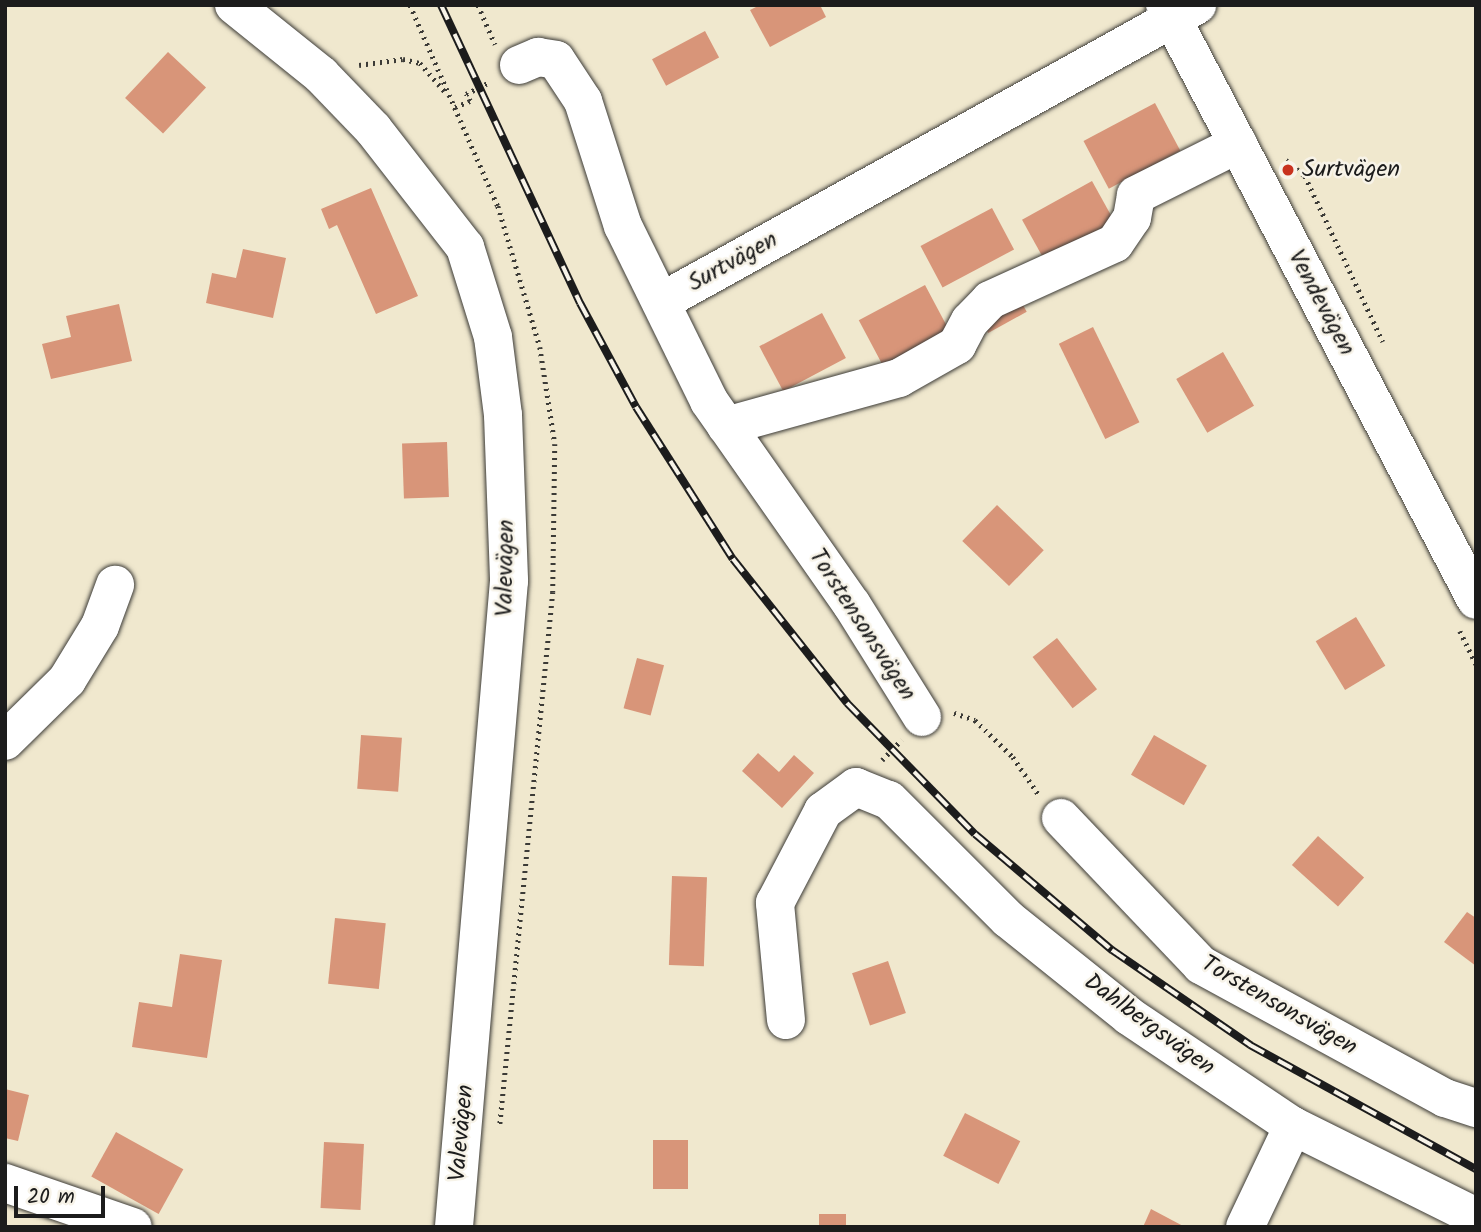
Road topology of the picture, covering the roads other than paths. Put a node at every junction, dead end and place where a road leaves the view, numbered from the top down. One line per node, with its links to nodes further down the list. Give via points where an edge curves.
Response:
1 (234, 5): 18 (street, Valevägen, via 321,75 373,129 465,247 493,337 503,415 509,581)
2 (1179, 10): 4 (street, Vendevägen); 5 (street, Surtvägen)
3 (509, 57): 5 (street, Torstensonsvägen, via 556,60 583,101 623,226)
4 (1238, 144): 6 (street, via 1136,195 1132,218 1115,243 990,300 970,321 957,345 899,378); 8 (street, Vendevägen)
5 (662, 302): 6 (street, Torstensonsvägen, via 709,401)
6 (726, 426): 9 (street, Torstensonsvägen, via 852,605)
7 (115, 584): 10 (street, via 100,626 67,680)
8 (1476, 600)
9 (905, 727)
10 (5, 741)
11 (1061, 818): 13 (street, Torstensonsvägen, via 1201,965 1445,1098)
12 (786, 1020): 14 (street, Dahlbergsvägen, via 775,903 823,811 876,775 889,800 1008,919 1129,1016)
13 (1476, 1108)
14 (1293, 1126): 16 (street, Dahlbergsvägen); 19 (street)
15 (5, 1183): 17 (street)
16 (1476, 1217)
17 (133, 1227)
18 (454, 1227)
19 (1245, 1227)

